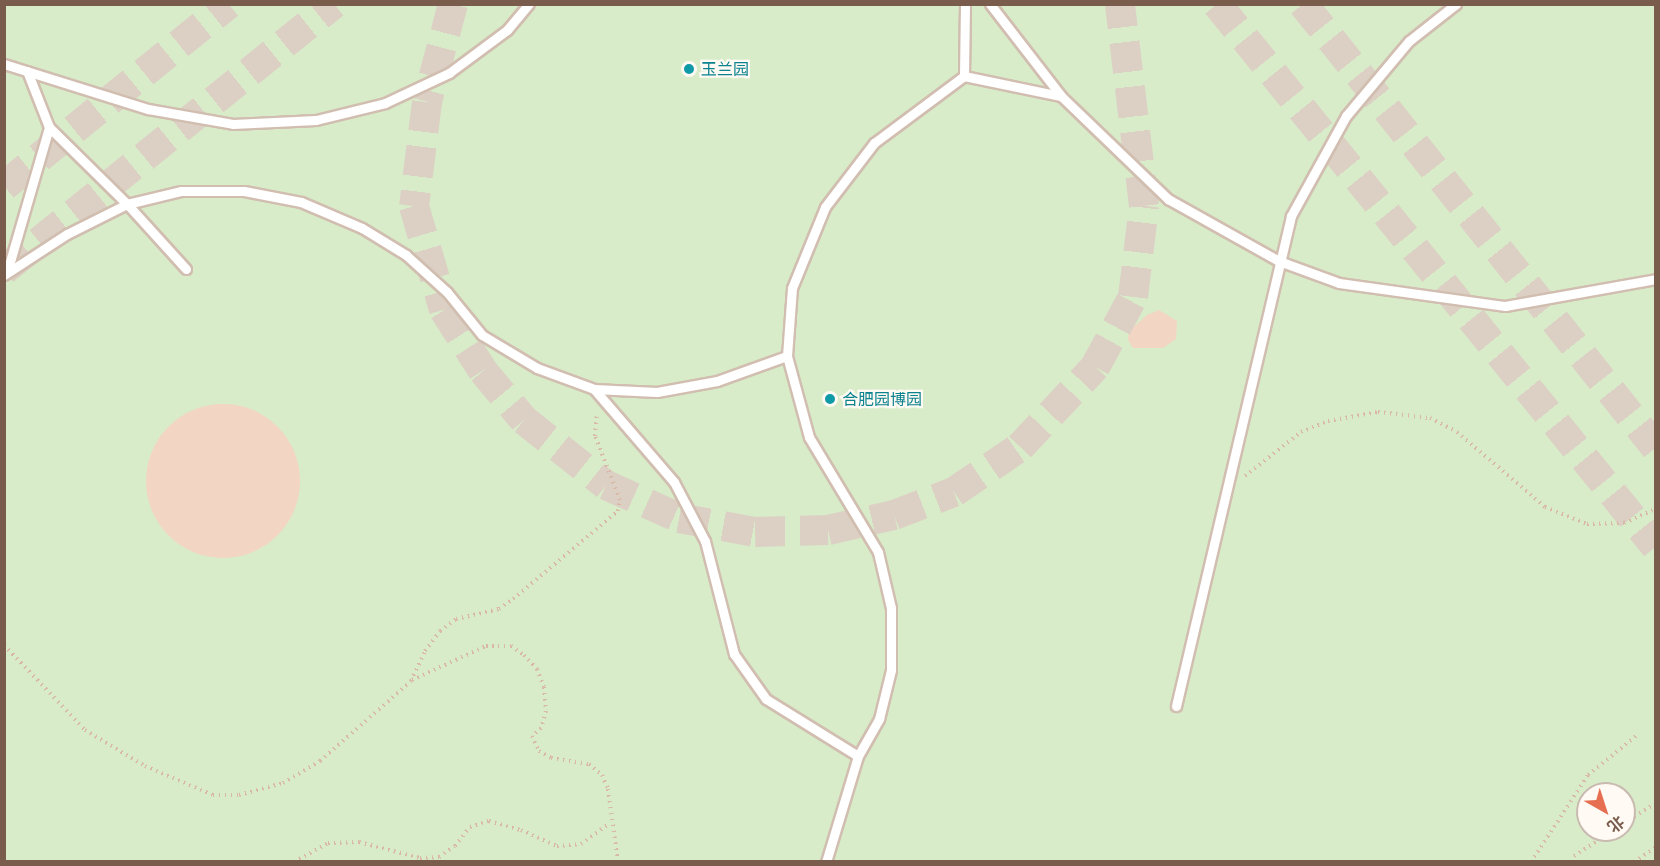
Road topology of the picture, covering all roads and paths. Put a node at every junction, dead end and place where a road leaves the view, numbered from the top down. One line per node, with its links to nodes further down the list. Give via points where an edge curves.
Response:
1 (529, 4): 6 (lane, via 507,30 449,73 385,103 316,120 233,124 148,109)
2 (965, 4): 7 (lane)
3 (990, 4): 8 (lane)
4 (1456, 4): 11 (lane, via 1409,41 1346,116 1291,216)
5 (4, 64): 6 (lane)
6 (27, 71): 9 (lane)
7 (964, 76): 8 (lane); 15 (lane, via 874,143 825,207 792,288)
8 (1061, 96): 11 (lane, via 1168,199)
9 (49, 127): 10 (lane); 13 (lane)
10 (128, 204): 12 (lane); 13 (lane, via 67,234); 16 (lane, via 181,192 244,192 301,202 362,228 406,255 447,292 482,335 537,368)
11 (1279, 261): 14 (lane, via 1339,283 1505,306); 18 (lane)
12 (186, 269)
13 (6, 274)
14 (1656, 279)
15 (787, 356): 16 (lane, via 717,381 657,392); 24 (lane, via 809,437 878,552 891,608 891,670 879,718)
16 (594, 389): 17 (lane)
17 (605, 401): 21 (path, via 594,420 595,436 620,500 618,511 499,609 456,619 440,632 425,651); 24 (lane, via 674,482 700,531 723,601 734,654 766,699)
18 (1222, 496): 19 (path, via 1301,432 1328,421 1378,412 1430,418 1457,432 1545,507 1587,524 1624,523); 22 (lane)
19 (1656, 509)
20 (4, 645): 21 (path, via 85,730 146,766 213,795 239,795 283,783 320,761)
21 (411, 681): 27 (path, via 486,646 511,646 524,655 537,669 544,687 546,711 541,728 532,736 539,751 551,758 589,764 602,775 608,789)
22 (1176, 706)
23 (1637, 735): 33 (path, via 1587,775)
24 (858, 756): 32 (lane)
25 (1656, 803): 26 (path)
26 (1636, 816)
27 (610, 823): 30 (path, via 581,843 557,846 521,830 489,822 470,827 455,846 439,857 420,858 349,842 328,843); 31 (path)
28 (1596, 842): 34 (path)
29 (1655, 846): 35 (path)
30 (294, 861)
31 (618, 861)
32 (826, 861)
33 (1531, 861)
34 (1572, 861)
35 (1634, 861)

